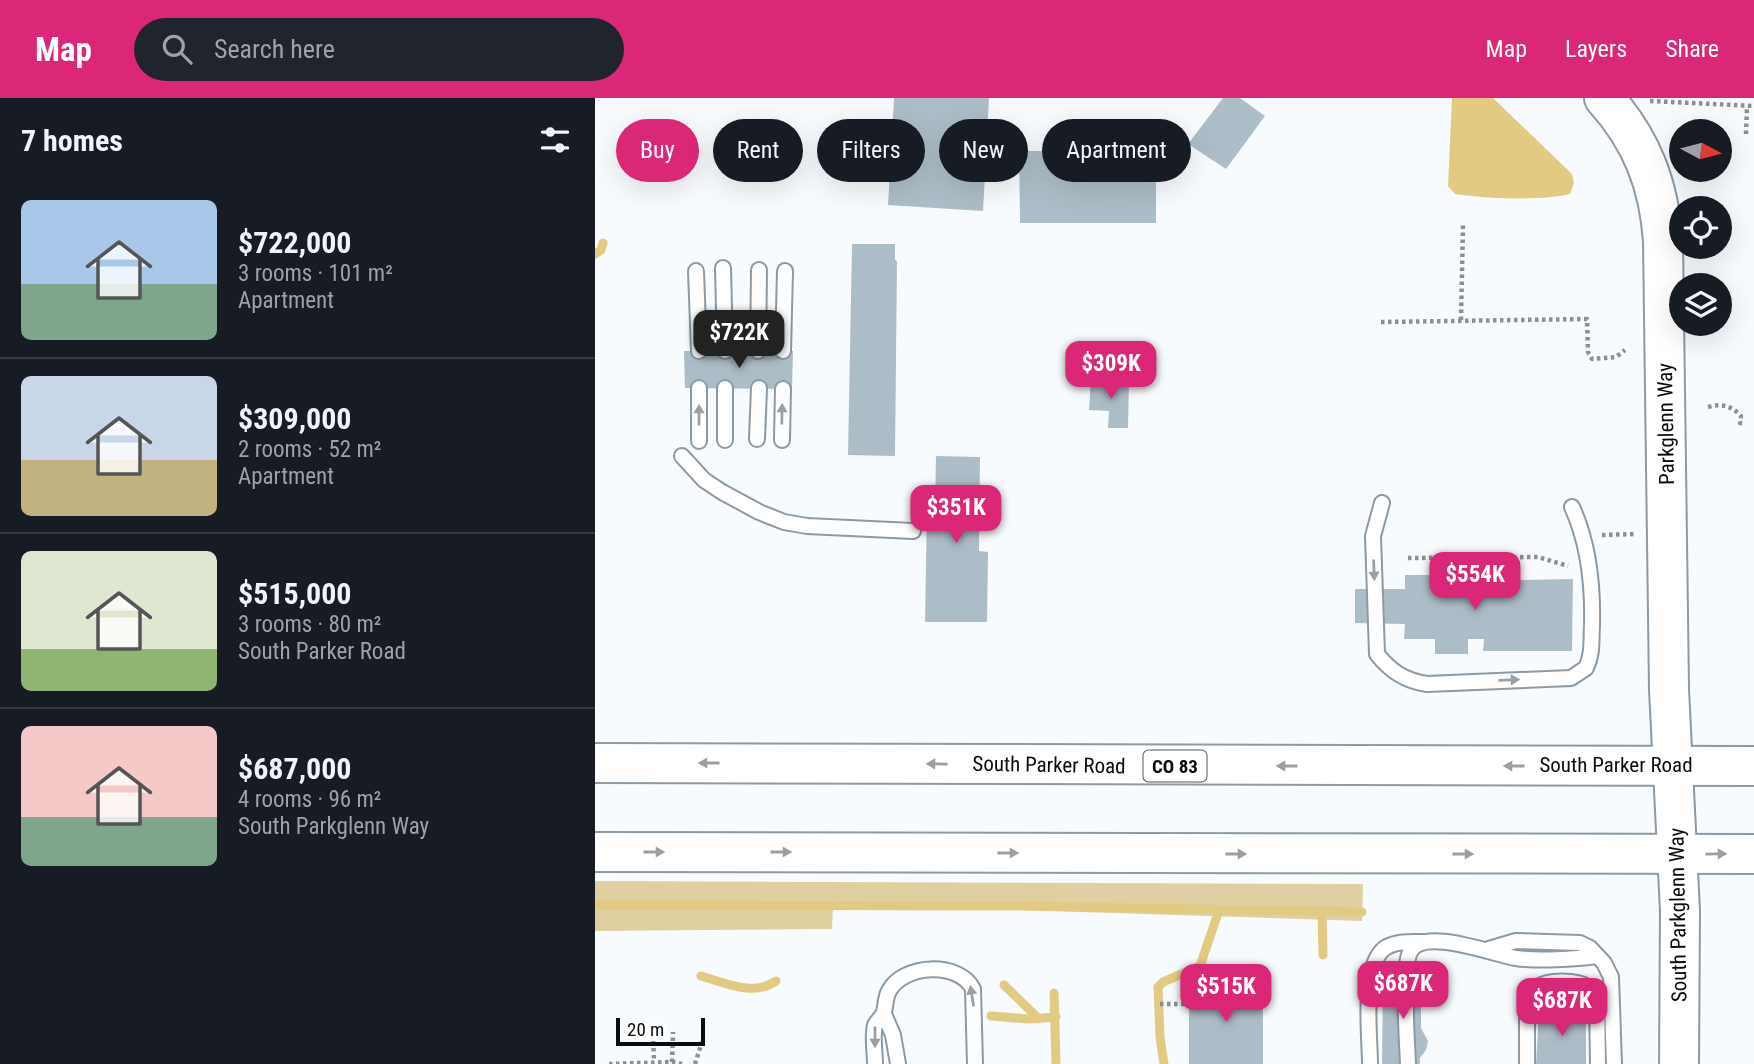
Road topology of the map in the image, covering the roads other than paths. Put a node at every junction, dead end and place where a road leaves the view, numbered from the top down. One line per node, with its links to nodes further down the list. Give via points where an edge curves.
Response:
1 (1604, 98): 23 (main road, Parkglenn Way, via 1647,162 1661,215)
2 (723, 268): 7 (lane)
3 (759, 270): 8 (lane)
4 (696, 271): 6 (lane)
5 (785, 271): 9 (lane)
6 (699, 351)
7 (725, 351)
8 (758, 351)
9 (783, 351)
10 (699, 388): 17 (lane, one-way to 10)
11 (725, 388): 15 (lane)
12 (759, 388): 14 (lane)
13 (783, 389): 16 (lane, one-way to 13)
14 (757, 439)
15 (725, 440)
16 (782, 440)
17 (699, 441)
18 (682, 456): 21 (lane, via 722,492 785,522)
19 (1382, 503): 20 (lane, one-way to 20, via 1373,536 1377,654 1394,672 1427,684 1571,678 1586,668 1591,652 1591,579 1581,527)
20 (1572, 507)
21 (913, 531)
22 (595, 763): 23 (main road, South Parker Road / CO 83, one-way to 22)
23 (1673, 766): 24 (main road, South Parker Road / CO 83); 26 (main road, South Parkglenn Way)
24 (1754, 766)
25 (595, 852): 26 (main road, one-way to 26)
26 (1678, 854): 27 (main road, one-way to 27); 38 (main road, South Parkglenn Way)
27 (1754, 854)
28 (1427, 942): 33 (lane, via 1393,944 1375,961 1370,979); 34 (lane, via 1412,948 1407,961); 37 (lane, via 1488,950 1516,942 1580,943 1590,948 1607,968 1613,987)
29 (884, 1014): 30 (lane, one-way to 30, via 875,1025); 31 (lane); 32 (lane, one-way to 29, via 973,989 958,973 941,970 903,977 888,992)
30 (875, 1064)
31 (898, 1064)
32 (975, 1064)
33 (1370, 1064)
34 (1408, 1064)
35 (1527, 1064): 36 (lane, via 1527,1009 1532,994 1543,984 1571,983 1585,985 1595,993)
36 (1598, 1064)
37 (1614, 1064)
38 (1679, 1064)

